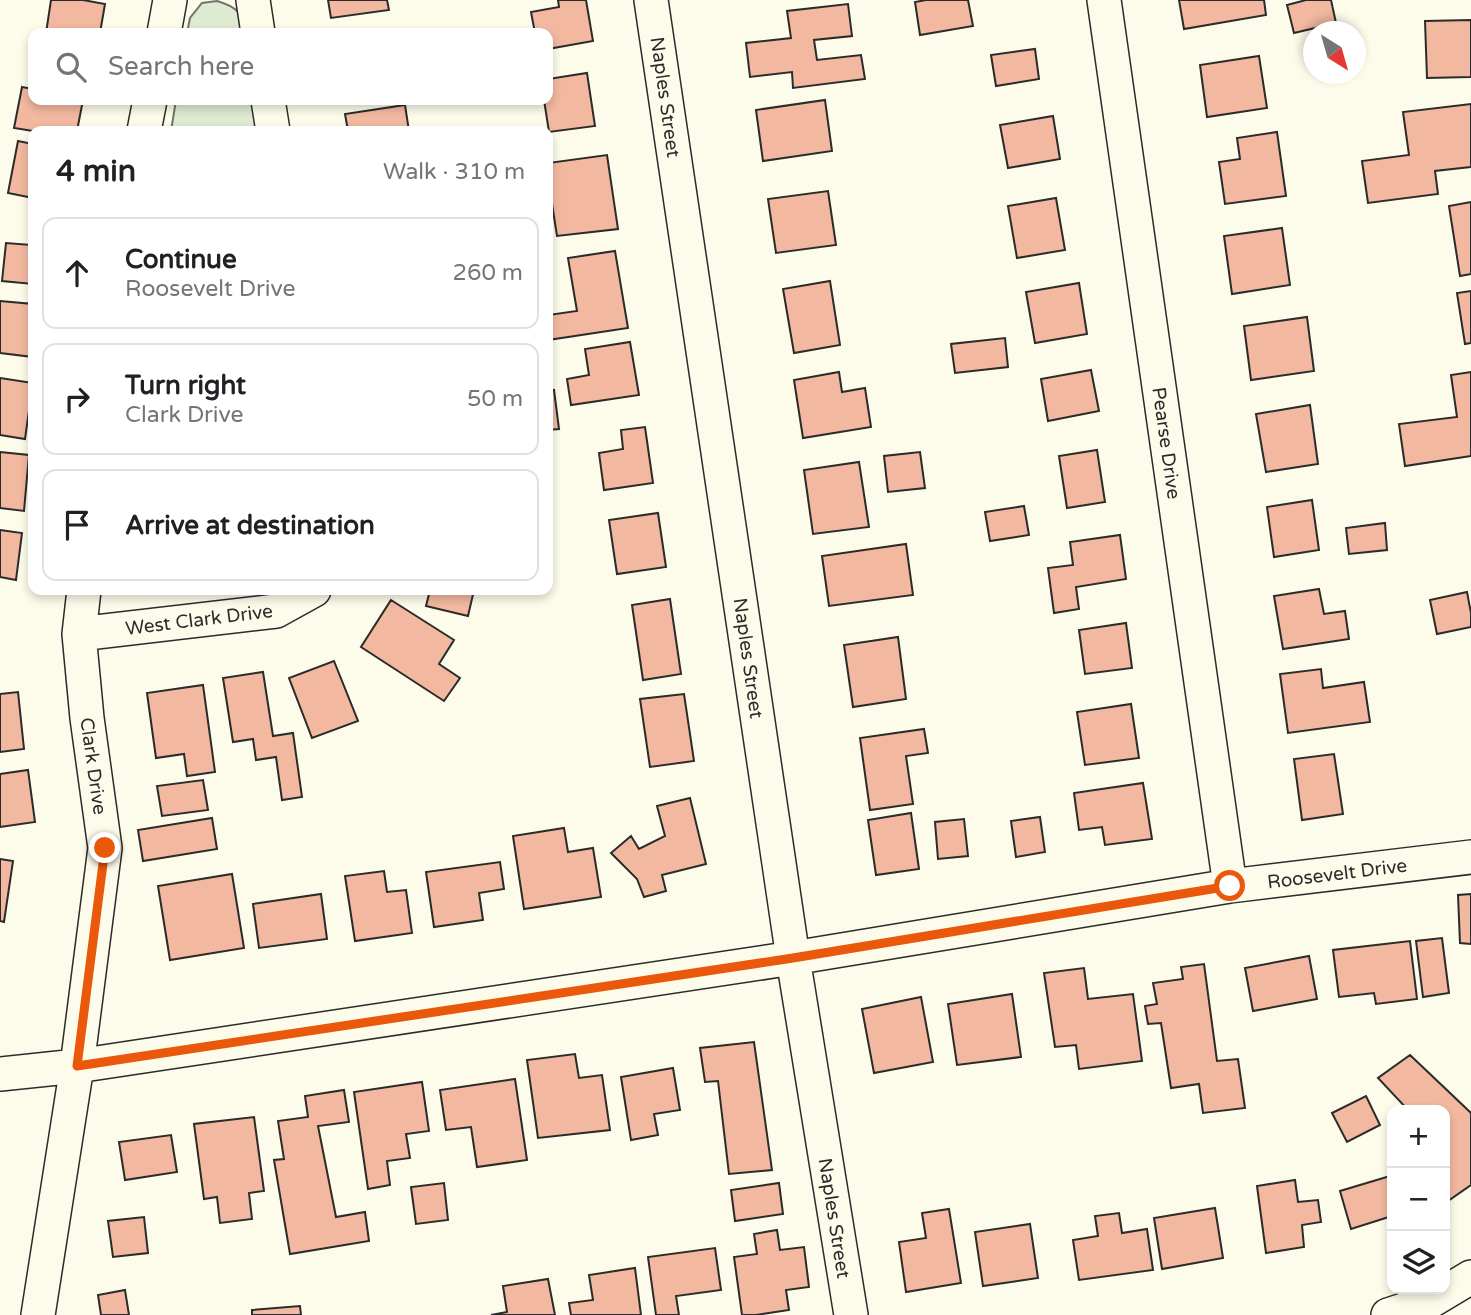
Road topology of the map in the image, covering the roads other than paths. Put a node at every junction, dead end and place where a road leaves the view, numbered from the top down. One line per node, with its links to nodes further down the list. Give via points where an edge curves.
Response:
1 (170, 0): 5 (street)
2 (253, 0): 6 (street)
3 (651, 0): 16 (street, Naples Street)
4 (1104, 0): 15 (street, Pearse Drive)
5 (165, 28)
6 (257, 28)
7 (149, 105): 9 (street)
8 (269, 105): 10 (street)
9 (145, 126)
10 (271, 126)
11 (83, 595): 13 (street, Clark Drive)
12 (305, 595): 13 (street, West Clark Drive, via 276,611)
13 (79, 634): 17 (street, Clark Drive, via 105,848)
14 (1471, 857): 15 (street, Roosevelt Drive)
15 (1230, 886): 16 (street, Roosevelt Drive)
16 (793, 958): 17 (street, Roosevelt Drive); 21 (street, Naples Street)
17 (77, 1066): 18 (street, Roosevelt Drive); 20 (street, Clark Drive)
18 (0, 1074)
19 (1471, 1277): 22 (street, via 1431,1301)
20 (38, 1315)
21 (851, 1315)
22 (1388, 1315)

